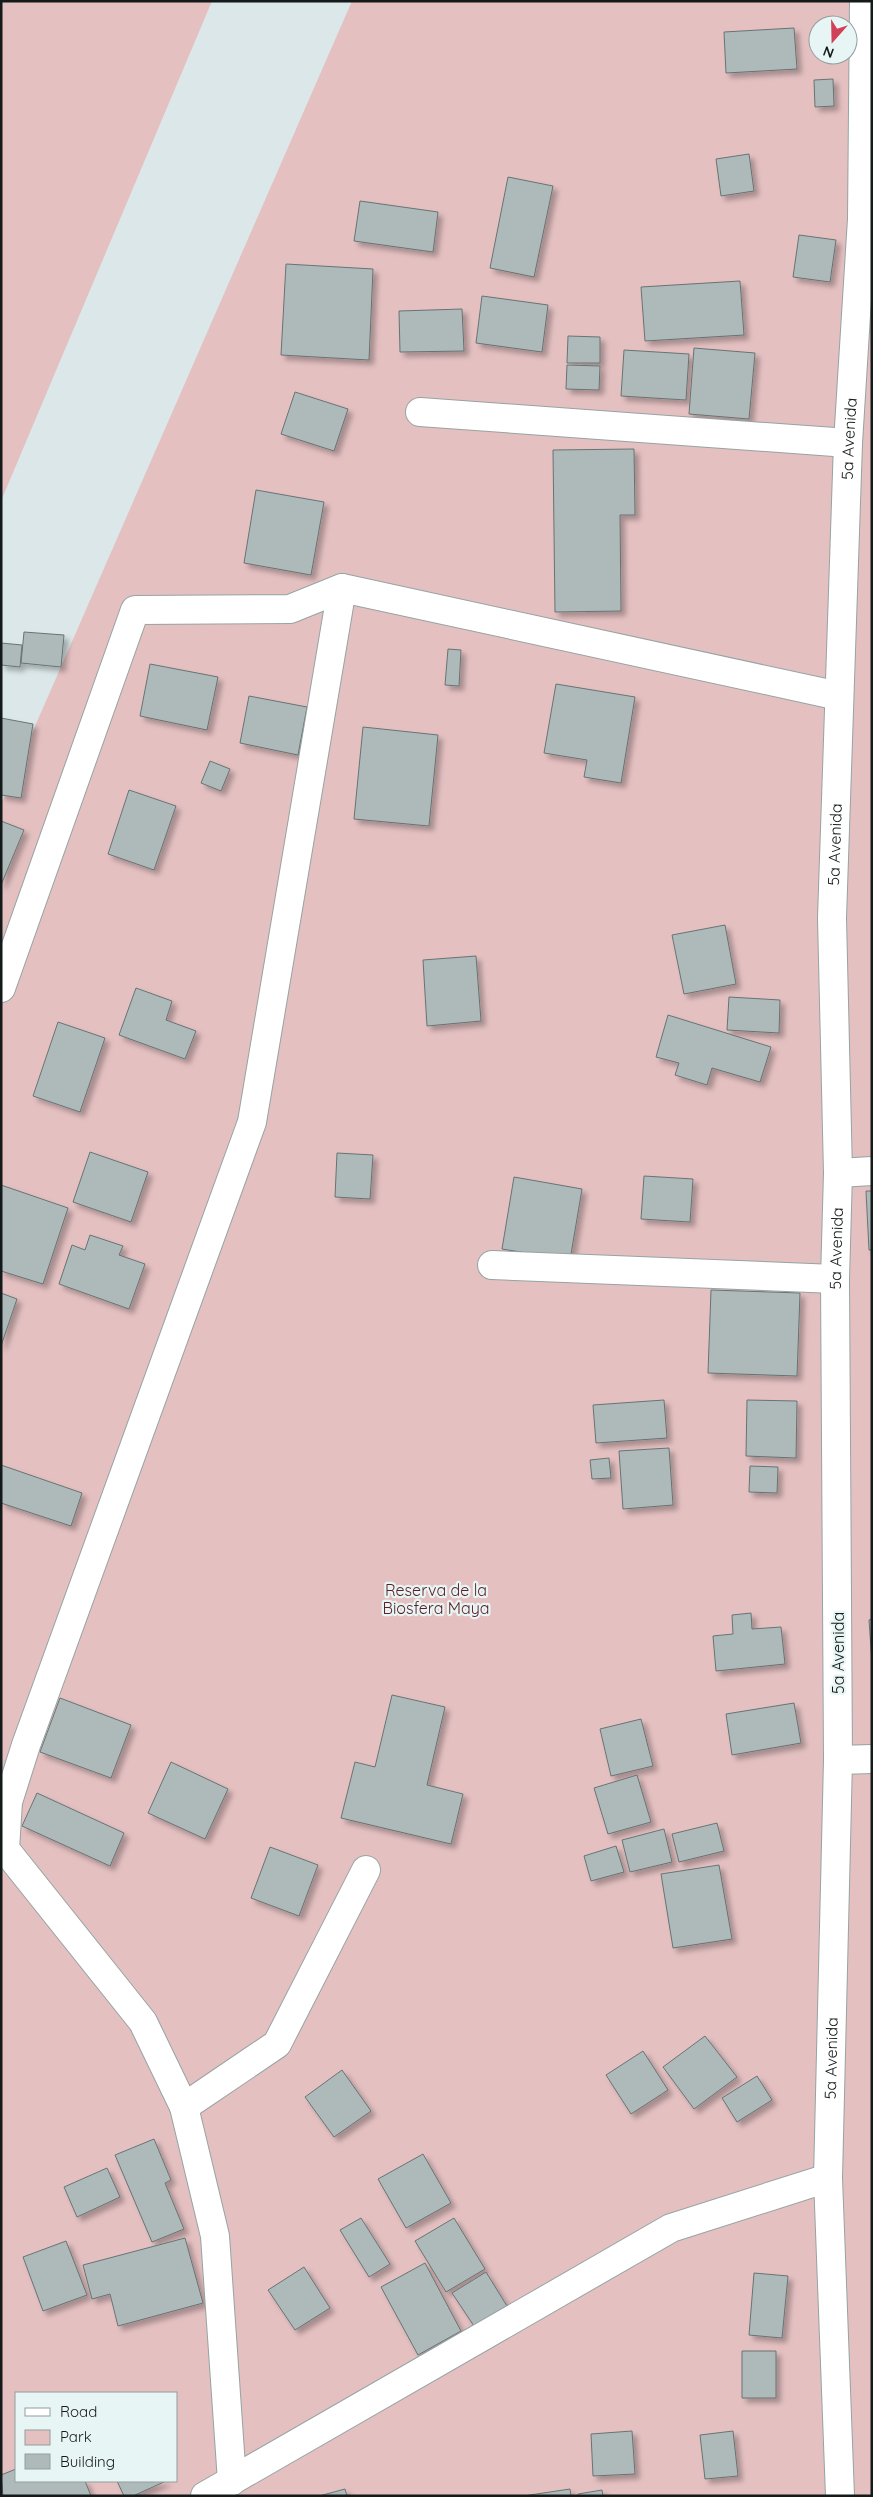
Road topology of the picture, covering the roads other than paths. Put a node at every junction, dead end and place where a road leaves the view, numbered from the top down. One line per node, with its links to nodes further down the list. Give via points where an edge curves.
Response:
1 (864, 1): 2 (street, 5a Avenida)
2 (867, 220): 4 (street, 5a Avenida)
3 (420, 412): 4 (street)
4 (848, 443): 6 (street, 5a Avenida)
5 (342, 588): 6 (street); 7 (street, via 290,610 136,610); 15 (street, via 252,1122 8,1802 5,1849 143,2022)
6 (839, 696): 9 (street, 5a Avenida, via 832,918)
7 (1, 988)
8 (872, 1171): 9 (street)
9 (838, 1173): 11 (street, 5a Avenida)
10 (492, 1265): 11 (street)
11 (835, 1279): 13 (street, 5a Avenida)
12 (872, 1759): 13 (street)
13 (838, 1760): 16 (street, 5a Avenida)
14 (366, 1870): 15 (street, via 277,2044)
15 (184, 2107): 17 (street, via 215,2236)
16 (828, 2178): 17 (street, via 671,2228); 19 (street, 5a Avenida)
17 (232, 2481): 18 (street)
18 (205, 2496)
19 (840, 2496)

